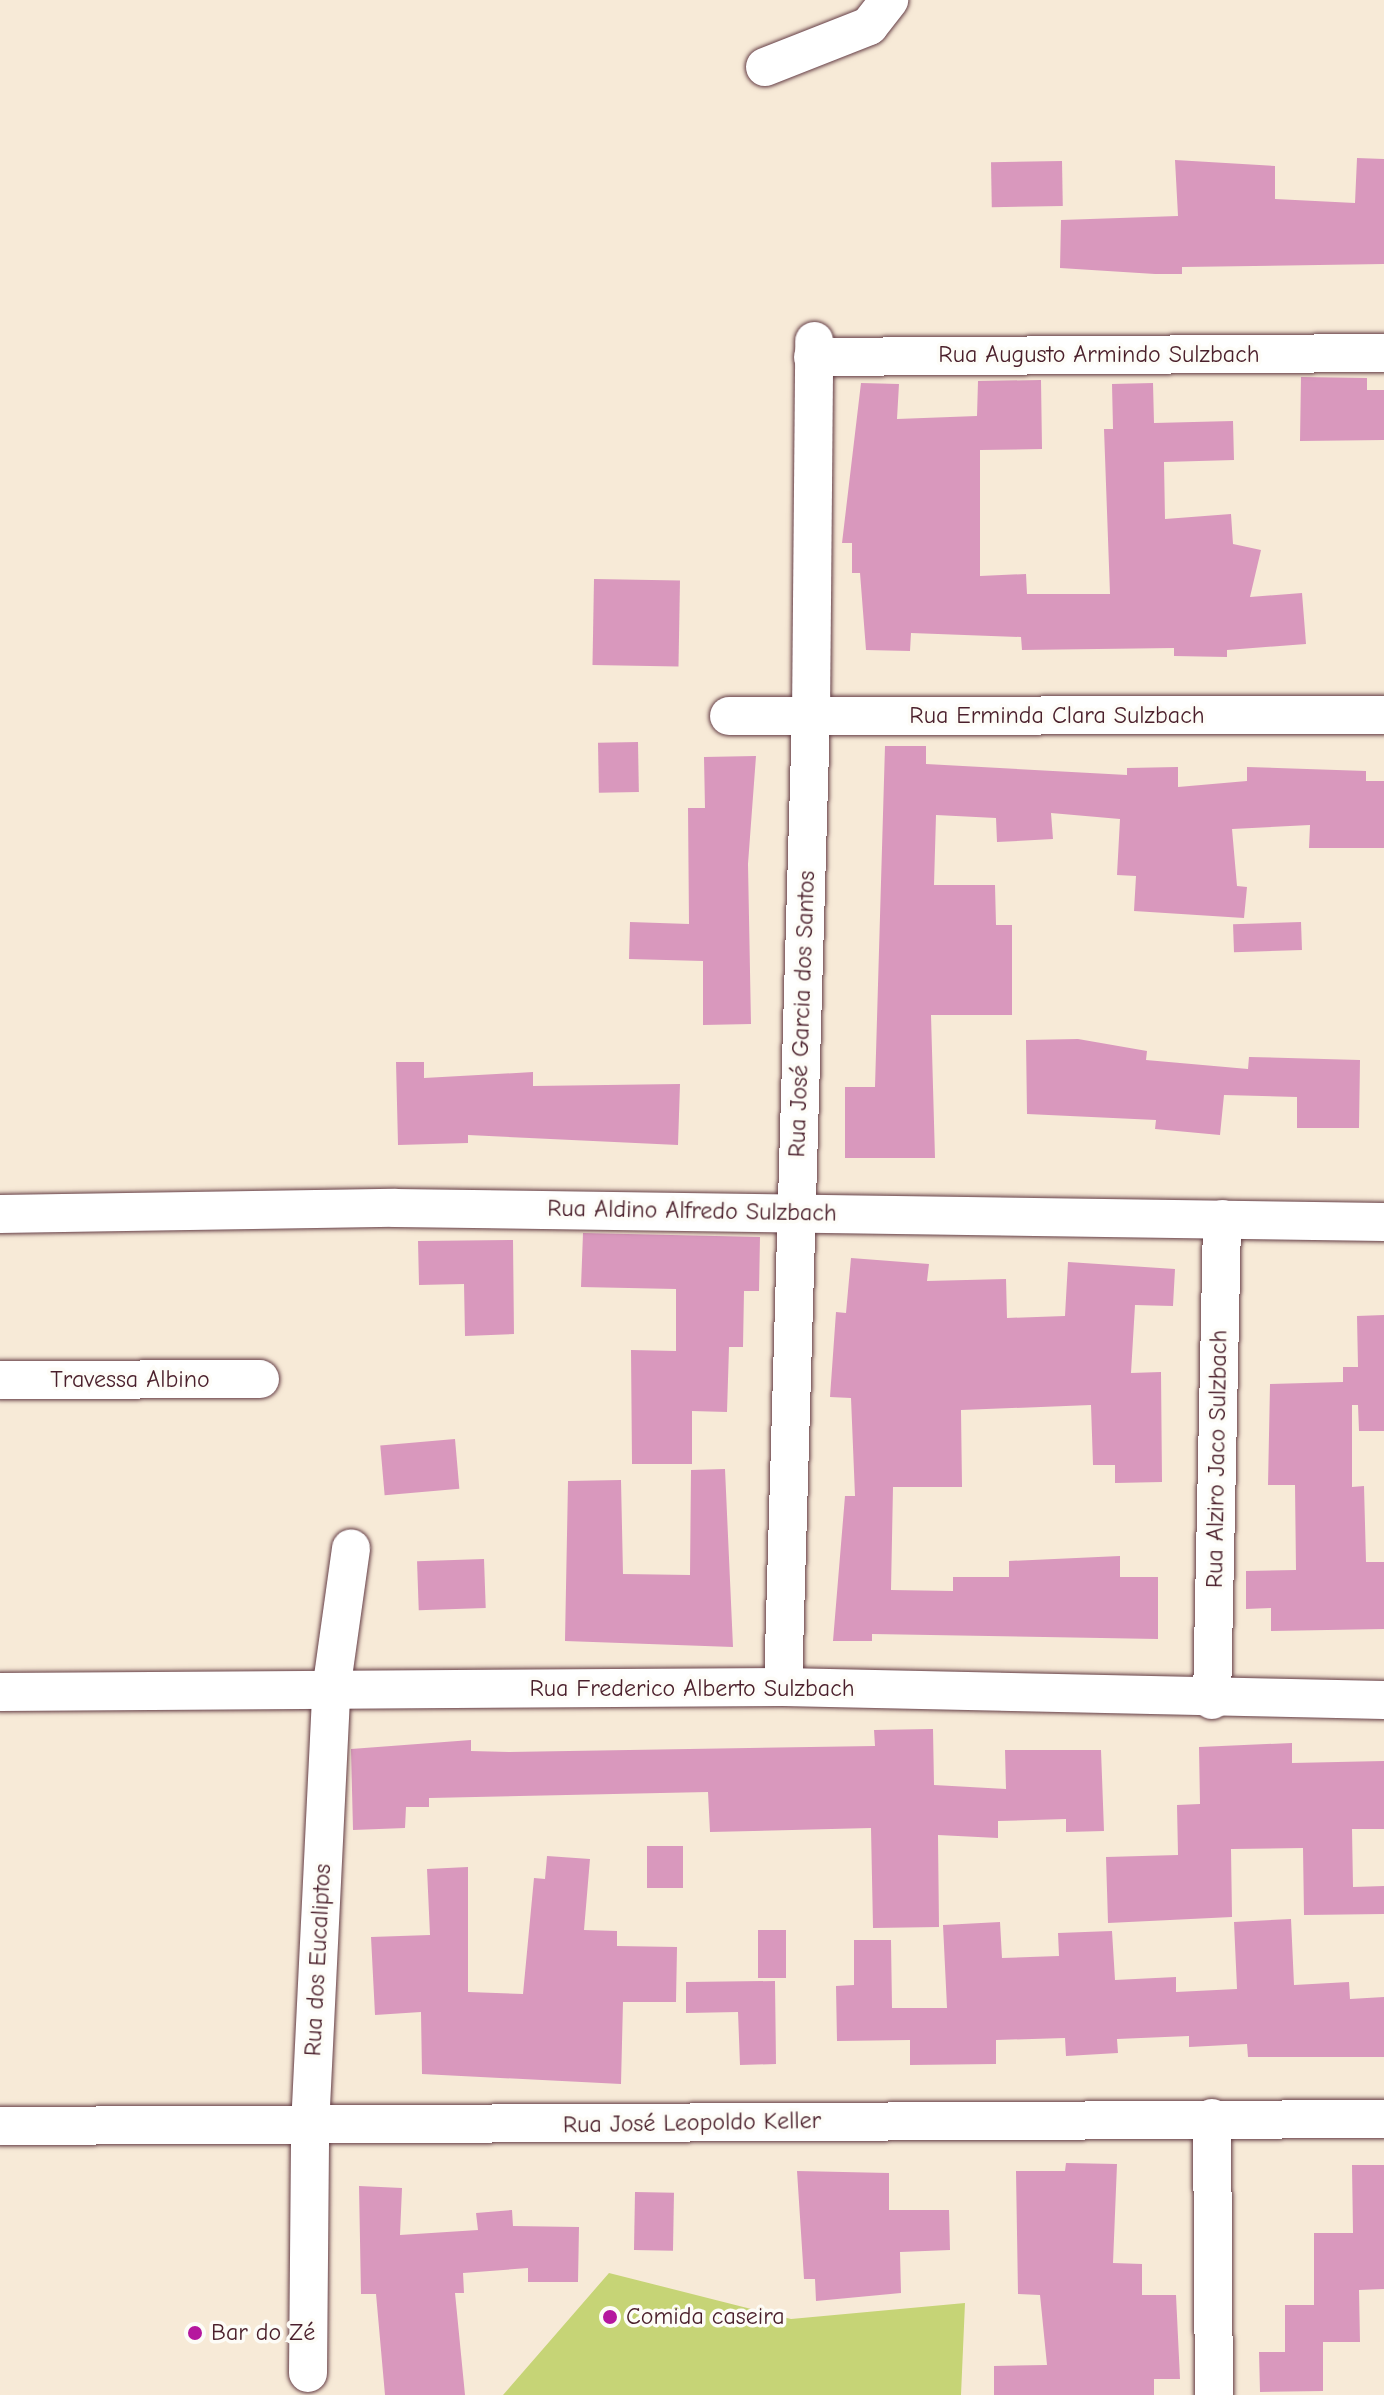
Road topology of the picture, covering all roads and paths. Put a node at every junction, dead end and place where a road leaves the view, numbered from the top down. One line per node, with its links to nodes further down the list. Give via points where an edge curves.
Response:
1 (889, 0): 2 (street, via 869,26)
2 (765, 67)
3 (814, 349): 4 (street, Rua Augusto Armindo Sulzbach); 7 (street, Rua José Garcia dos Santos)
4 (1384, 353)
5 (1384, 715): 7 (street, Rua Erminda Clara Sulzbach)
6 (729, 716): 7 (street, Rua Erminda Clara Sulzbach)
7 (811, 717): 8 (street, Rua José Garcia dos Santos)
8 (796, 1212): 9 (street, Rua Aldino Alfredo Sulzbach); 10 (street, Rua Aldino Alfredo Sulzbach); 15 (street, Rua José Garcia dos Santos)
9 (0, 1214)
10 (1222, 1219): 11 (street, Rua Aldino Alfredo Sulzbach); 18 (street, Rua Alziro Jaco Sulzbach)
11 (1384, 1222)
12 (260, 1379): 13 (street, Travessa Albino)
13 (0, 1380)
14 (351, 1548): 16 (street, Rua dos Eucaliptos)
15 (783, 1687): 16 (street, Rua Frederico Alberto Sulzbach); 18 (street, Rua Frederico Alberto Sulzbach)
16 (331, 1691): 17 (street, Rua Frederico Alberto Sulzbach); 23 (street, Rua dos Eucaliptos)
17 (0, 1692)
18 (1212, 1700): 19 (street, Rua Frederico Alberto Sulzbach)
19 (1384, 1700)
20 (1212, 2118): 21 (street, Rua José Leopoldo Keller); 23 (street, Rua José Leopoldo Keller); 25 (street)
21 (1384, 2119)
22 (0, 2126): 23 (street, Rua José Leopoldo Keller)
23 (310, 2127): 24 (street, Rua dos Eucaliptos)
24 (308, 2373)
25 (1214, 2395)

